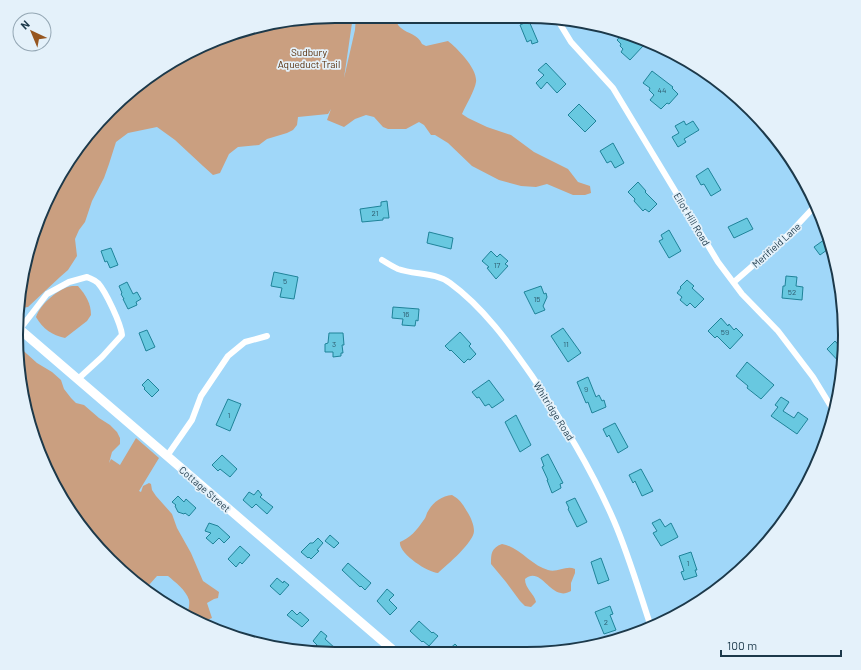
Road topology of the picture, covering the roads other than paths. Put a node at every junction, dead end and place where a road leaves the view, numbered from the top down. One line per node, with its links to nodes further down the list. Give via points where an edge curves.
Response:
1 (561, 25): 4 (street, Eliot Hill Road, via 571,42 613,88 718,262)
2 (811, 210): 4 (street, Merifield Lane, via 788,235)
3 (382, 260): 11 (street, Whitridge Road, via 399,269 432,275 449,282 468,297 517,354 581,455 613,519)
4 (734, 282): 9 (street, Eliot Hill Road, via 742,294 778,331 813,377)
5 (24, 321): 8 (street, via 47,294 69,282 87,277 98,284 118,320 122,335)
6 (23, 332): 8 (street, Cottage Street)
7 (267, 336): 10 (street, via 245,342 228,356 201,396 192,420)
8 (78, 379): 10 (street, Cottage Street)
9 (830, 405)
10 (167, 456): 12 (street, Cottage Street)
11 (649, 621)
12 (390, 647)

